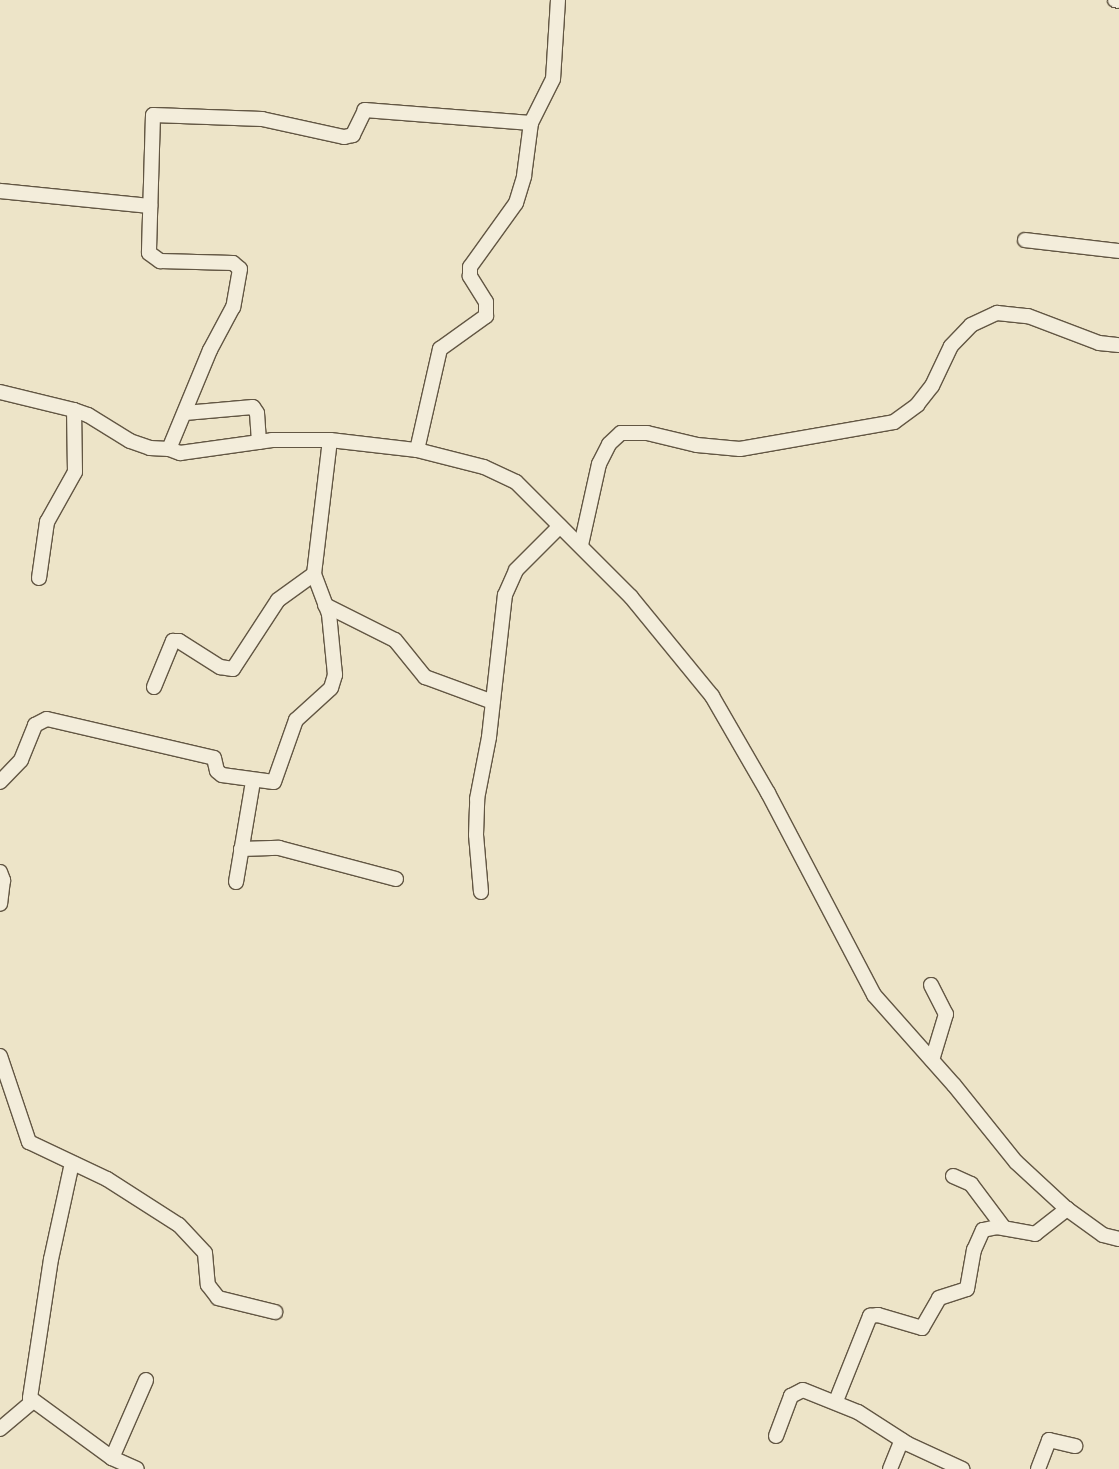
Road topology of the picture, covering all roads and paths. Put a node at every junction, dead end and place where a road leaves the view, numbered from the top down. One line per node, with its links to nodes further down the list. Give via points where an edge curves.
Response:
1 (558, 0): 4 (street, via 553,79)
2 (1115, 0): 3 (street)
3 (1119, 0)
4 (530, 123): 6 (street, via 365,110 353,134 344,138 262,119 153,115); 16 (street, via 524,176 516,203 470,267 470,276 486,302 486,316 440,349)
5 (0, 192): 6 (street)
6 (150, 206): 12 (street, via 149,253 152,258 234,263 240,269 233,307 210,350)
7 (1025, 240): 8 (street)
8 (1119, 250)
9 (1119, 345): 18 (street, via 1099,343 1028,316 997,313 971,325 951,346 932,386 918,405 894,422 740,449 697,445 647,433 622,433 609,444 599,464)
10 (0, 392): 11 (street)
11 (74, 410): 15 (street, via 130,441 150,448); 20 (street, via 75,472 47,522)
12 (185, 412): 14 (street, via 253,407 257,413); 15 (street)
13 (330, 440): 14 (street); 16 (street); 19 (street)
14 (259, 442): 15 (street, via 206,451 180,453)
15 (169, 449)
16 (417, 450): 17 (street, via 501,474 532,496)
17 (560, 526): 18 (street); 23 (street, via 516,570 509,583)
18 (581, 545): 34 (street, via 631,597 712,696 768,793 874,995)
19 (314, 574): 21 (street); 22 (street, via 278,600 233,670 220,667 179,641 172,640)
20 (40, 578)
21 (326, 605): 23 (street, via 395,640 425,677); 24 (street, via 333,640 334,682 296,720 274,782)
22 (154, 687)
23 (493, 702): 30 (street, via 477,799 476,835)
24 (253, 780): 25 (street, via 222,775 217,771 214,758 47,719 35,725 21,760); 26 (street)
25 (0, 782)
26 (241, 849): 28 (street, via 279,848); 29 (street)
27 (0, 872): 31 (street, via 3,880)
28 (396, 879)
29 (236, 882)
30 (481, 892)
31 (0, 904)
32 (931, 984): 34 (street, via 946,1014)
33 (0, 1056): 35 (street, via 29,1142)
34 (932, 1060): 37 (street, via 1016,1162)
35 (72, 1163): 40 (street, via 146,1201 194,1237 205,1253 208,1285 218,1298); 43 (street, via 51,1259 30,1392)
36 (953, 1176): 38 (street, via 971,1184)
37 (1067, 1209): 38 (street, via 1035,1234); 39 (street, via 1103,1235)
38 (1004, 1228): 42 (street, via 983,1230 974,1250 967,1289 939,1298 922,1328 878,1315 870,1316)
39 (1119, 1240)
40 (275, 1312)
41 (146, 1380): 48 (street)
42 (836, 1401): 45 (street, via 803,1390 796,1391); 46 (street)
43 (32, 1402): 44 (street); 48 (street)
44 (0, 1429)
45 (776, 1436)
46 (902, 1440): 50 (street); 51 (street)
47 (1075, 1446): 52 (street, via 1049,1440)
48 (112, 1458): 49 (street)
49 (137, 1469)
50 (890, 1469)
51 (962, 1469)
52 (1038, 1469)

